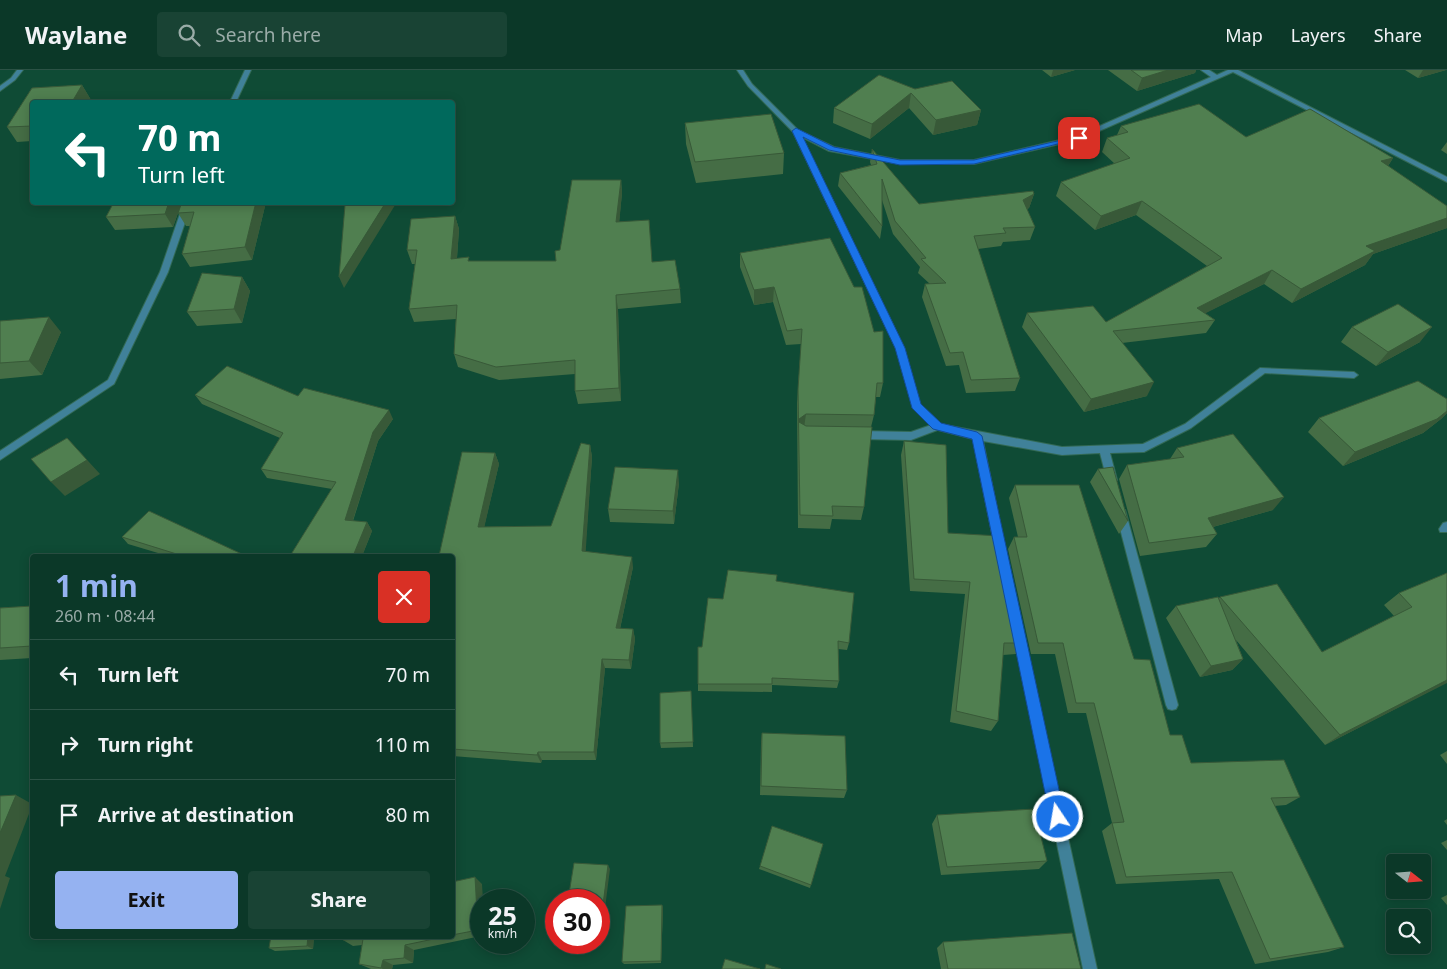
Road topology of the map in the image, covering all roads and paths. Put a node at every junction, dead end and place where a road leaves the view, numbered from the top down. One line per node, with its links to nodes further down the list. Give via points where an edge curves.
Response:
1 (20, 70): 7 (street)
2 (248, 70): 8 (street)
3 (740, 70): 9 (street, via 750,85)
4 (1204, 70): 6 (street)
5 (1233, 70): 6 (street); 10 (street)
6 (1216, 77): 9 (street, via 1079,138 974,162 900,162 832,149)
7 (0, 89)
8 (234, 100)
9 (796, 131): 13 (street, via 900,348 916,406)
10 (1447, 180)
11 (187, 205): 17 (street, via 164,272 111,382)
12 (1354, 375): 16 (street, via 1263,370 1188,426 1144,448)
13 (937, 426): 14 (street, via 911,436); 15 (street)
14 (853, 435)
15 (977, 436): 16 (street, via 1062,451); 20 (street)
16 (1104, 449): 18 (street)
17 (0, 456)
18 (1114, 487)
19 (1119, 506): 22 (street)
20 (1004, 562)
21 (1016, 620): 23 (street)
22 (1172, 706)
23 (1090, 969)

